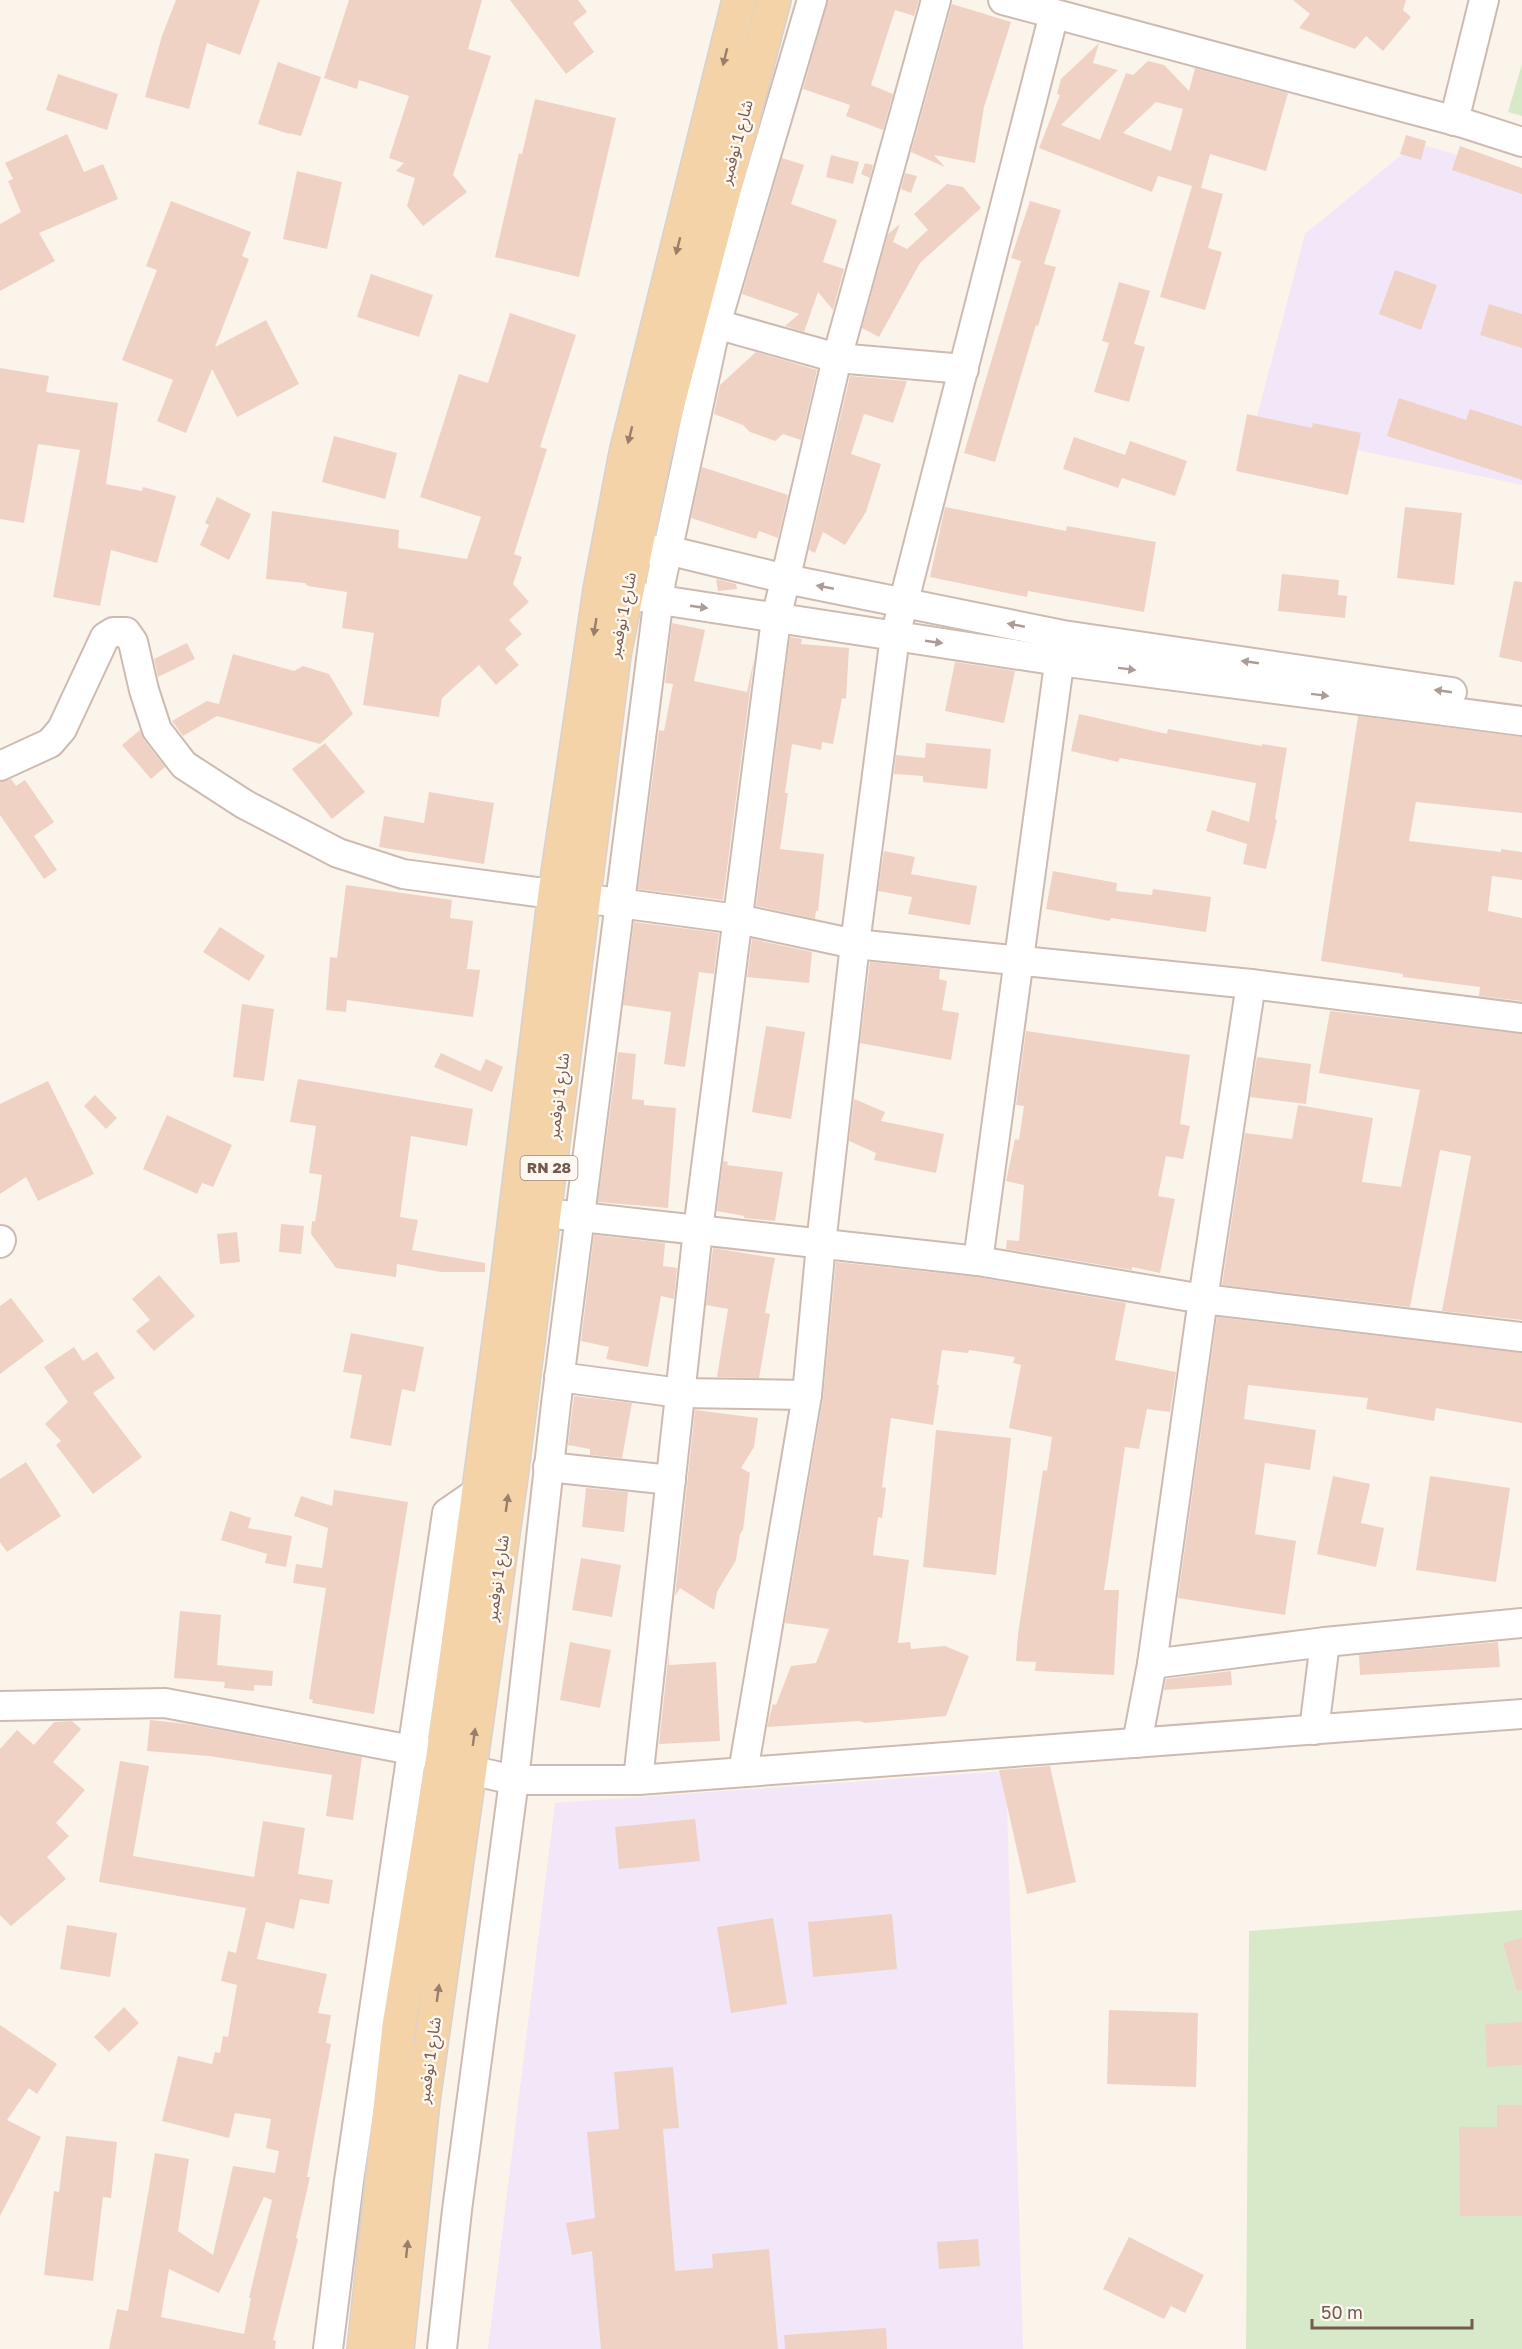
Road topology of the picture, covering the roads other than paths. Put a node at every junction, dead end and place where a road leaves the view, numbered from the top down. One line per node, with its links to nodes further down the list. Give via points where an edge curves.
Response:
1 (739, 0): 13 (main road, شارع 1 نوفمبر / RN 28, one-way to 13, via 626,453)
2 (774, 0): 13 (main road, شارع 1 نوفمبر / RN 28, via 655,452)
3 (812, 0): 10 (street)
4 (936, 0): 11 (street)
5 (1003, 0): 7 (street)
6 (1484, 0): 8 (street)
7 (1054, 14): 8 (street); 12 (street)
8 (1454, 122): 9 (street)
9 (1522, 142)
10 (716, 324): 11 (street); 14 (street)
11 (837, 358): 12 (street); 15 (street)
12 (964, 369): 18 (street)
13 (622, 548): 14 (street); 16 (main road, شارع 1 نوفمبر / RN 28)
14 (667, 549): 15 (street); 17 (street)
15 (786, 579): 18 (street, one-way to 15); 19 (street)
16 (613, 592): 17 (street); 25 (main road, شارع 1 نوفمبر / RN 28)
17 (658, 601): 19 (street, one-way to 19); 26 (street)
18 (905, 603): 20 (street); 21 (street, one-way to 18)
19 (776, 619): 20 (street); 27 (street)
20 (895, 636): 21 (street, one-way to 21); 28 (street)
21 (1061, 648): 22 (street, one-way to 21); 23 (street, one-way to 23); 29 (street)
22 (1522, 703)
23 (1522, 721)
24 (0, 766): 25 (street, via 50,743 63,729 105,638 113,632 126,632 133,642 157,730 184,765 244,804 338,853 403,874)
25 (569, 896): 26 (street); 32 (main road, شارع 1 نوفمبر / RN 28)
26 (620, 904): 27 (street); 33 (street)
27 (738, 919): 28 (street); 34 (street)
28 (855, 944): 29 (street); 35 (street)
29 (1017, 960): 30 (street); 36 (street)
30 (1251, 984): 31 (street); 37 (street)
31 (1522, 1018)
32 (530, 1210): 33 (street); 51 (main road, شارع 1 نوفمبر / RN 28, via 478,1491); 51 (main road, شارع 1 نوفمبر / RN 28, one-way to 32, via 511,1478)
33 (580, 1217): 34 (street); 39 (street)
34 (698, 1230): 35 (street); 40 (street)
35 (821, 1244): 36 (street); 41 (street)
36 (978, 1261): 37 (street)
37 (1203, 1299): 38 (street); 46 (street)
38 (1522, 1337)
39 (560, 1377): 40 (street); 42 (street)
40 (680, 1393): 41 (street); 43 (street)
41 (807, 1395): 52 (street)
42 (548, 1467): 43 (street); 53 (street)
43 (671, 1480): 54 (street)
44 (1522, 1623): 45 (street)
45 (1325, 1641): 46 (street); 49 (street)
46 (1152, 1664): 50 (street)
47 (0, 1706): 51 (street, via 165,1703)
48 (1522, 1714): 49 (street)
49 (1314, 1730): 50 (street)
50 (1137, 1743): 52 (street)
51 (442, 1759): 53 (street); 55 (street); 56 (main road, شارع 1 نوفمبر / RN 28, via 399,2026); 59 (main road, شارع 1 نوفمبر / RN 28, one-way to 51, via 423,2101)
52 (743, 1772): 54 (street)
53 (514, 1780): 54 (street); 63 (street)
54 (638, 1780)
55 (350, 2170): 56 (street); 57 (street)
56 (383, 2172): 58 (main road, شارع 1 نوفمبر / RN 28)
57 (336, 2282): 58 (street); 60 (street)
58 (371, 2286): 59 (street); 61 (main road, شارع 1 نوفمبر / RN 28)
59 (404, 2287): 62 (main road, شارع 1 نوفمبر / RN 28)
60 (327, 2349)
61 (364, 2349)
62 (397, 2349)
63 (442, 2349)

